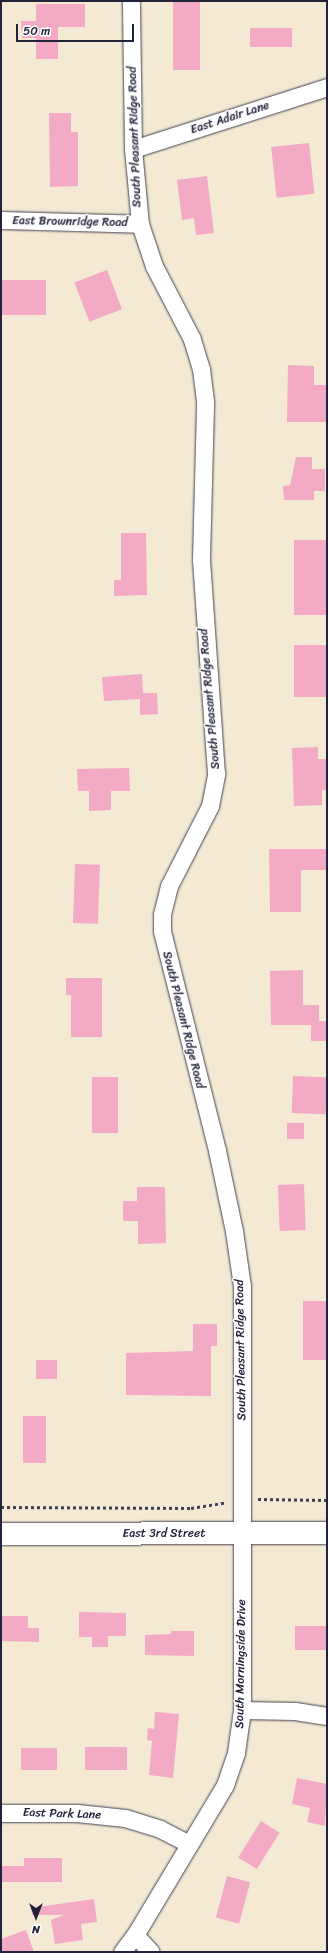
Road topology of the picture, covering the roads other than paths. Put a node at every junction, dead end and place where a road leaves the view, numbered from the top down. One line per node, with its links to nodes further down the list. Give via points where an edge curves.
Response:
1 (131, 1): 3 (street, South Pleasant Ridge Road)
2 (327, 87): 3 (street, East Adair Lane)
3 (133, 149): 5 (street, South Pleasant Ridge Road)
4 (1, 220): 5 (street, East Brownridge Road)
5 (140, 224): 8 (street, South Pleasant Ridge Road, via 154,266 192,339 201,368 205,401 201,559 216,774 210,806 169,886 162,914 162,931 234,1231 242,1286)
6 (327, 1532): 8 (highway, East 3rd Street)
7 (1, 1534): 8 (highway, East 3rd Street)
8 (241, 1534): 9 (street, South Morningside Drive)
9 (242, 1710): 10 (street, via 295,1711); 12 (street, South Morningside Drive, via 240,1735 230,1774 211,1811)
10 (327, 1716)
11 (1, 1813): 12 (street, East Park Lane, via 77,1813 125,1818 160,1829)
12 (188, 1844): 13 (street, South Morningside Drive)
13 (135, 1936): 14 (street, South Morningside Drive); 15 (street)
14 (122, 1952)
15 (150, 1952)

